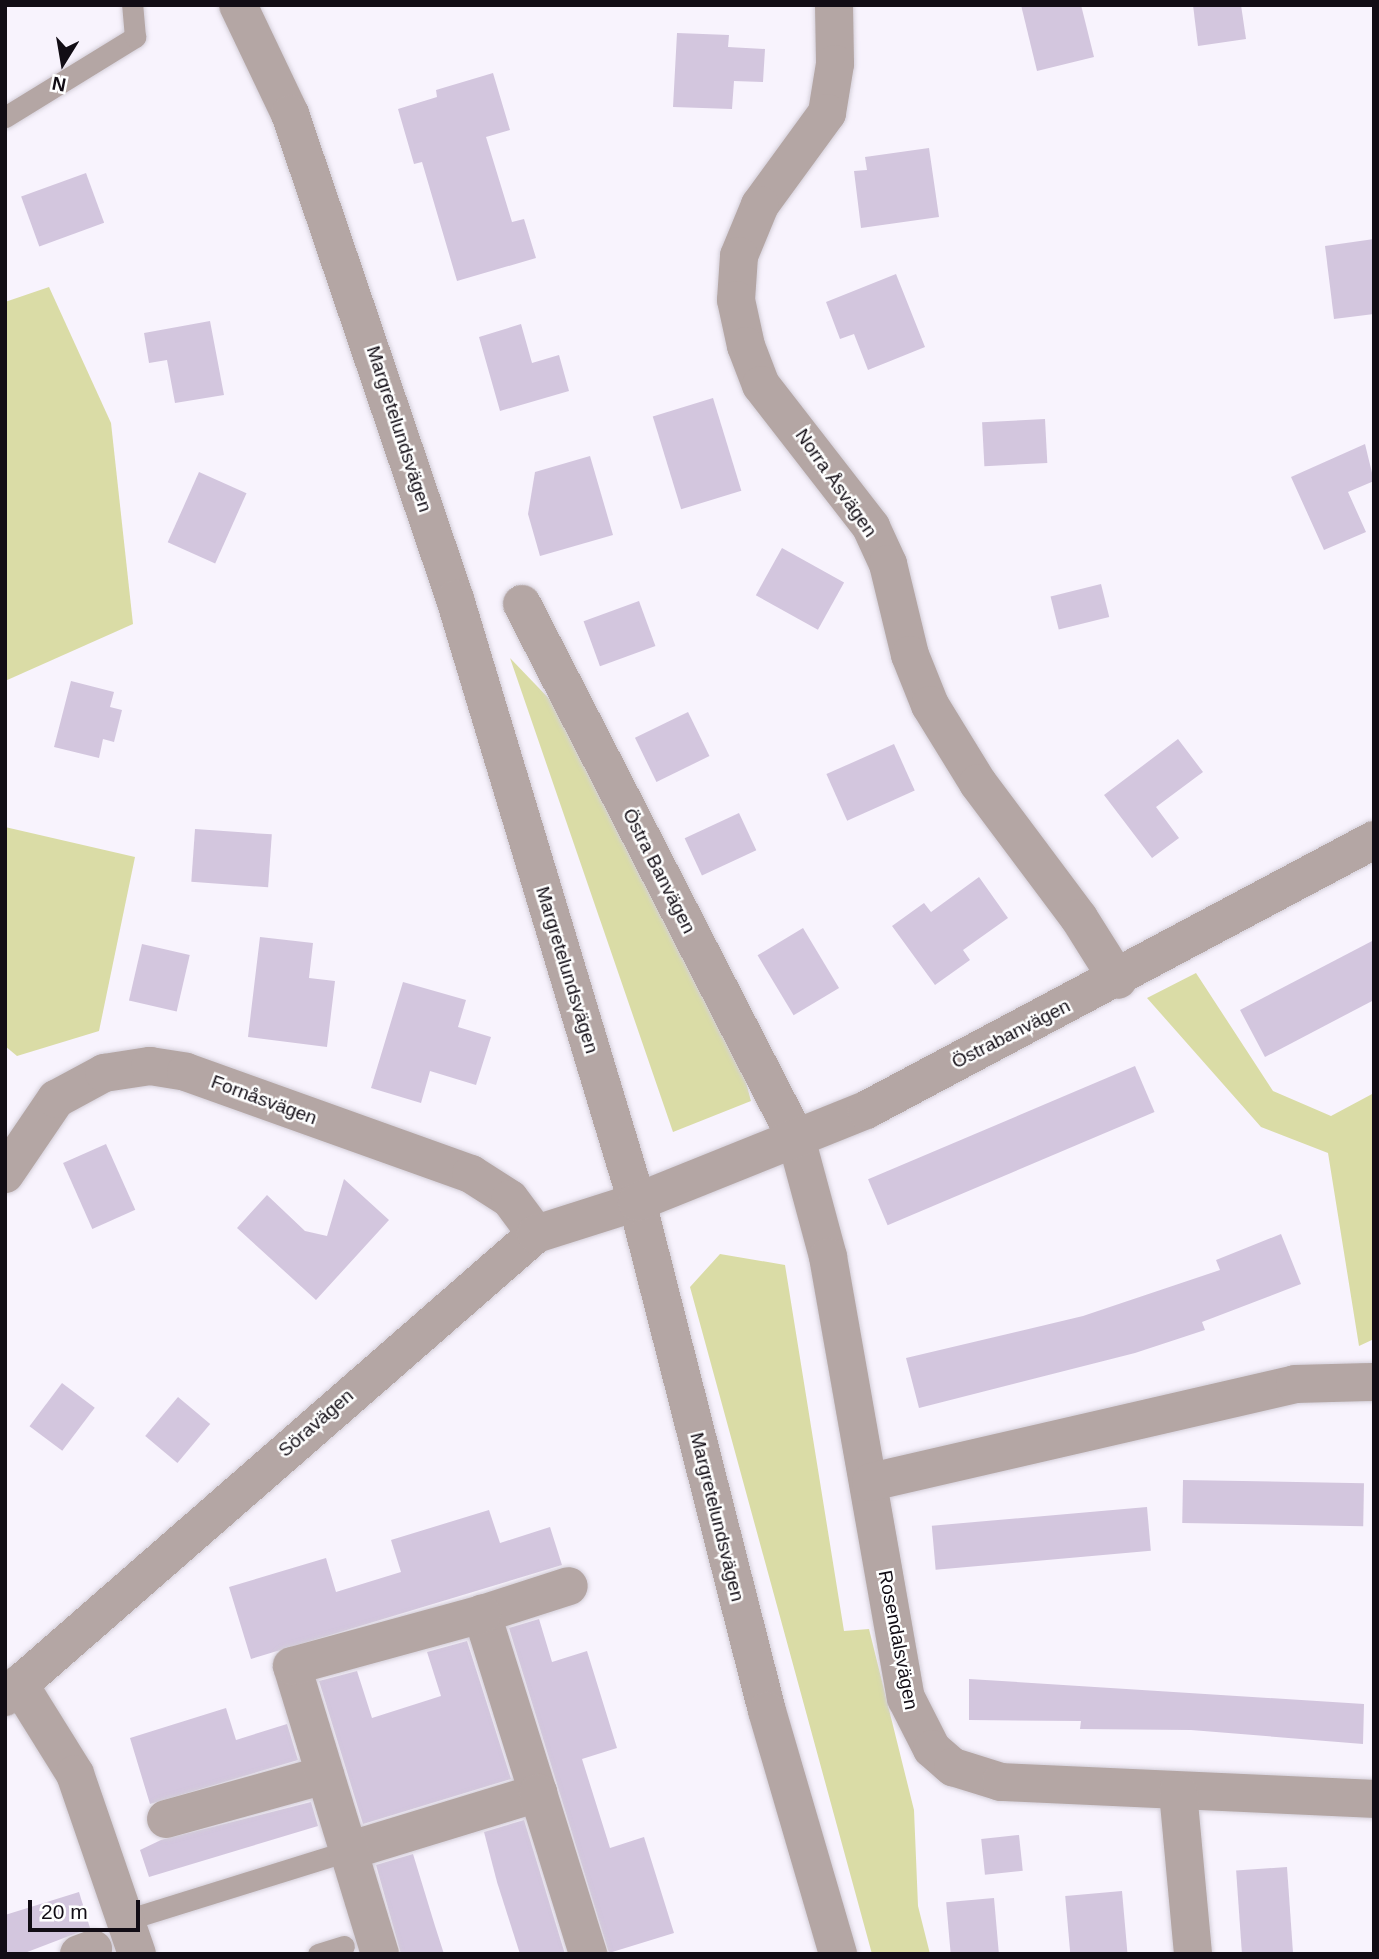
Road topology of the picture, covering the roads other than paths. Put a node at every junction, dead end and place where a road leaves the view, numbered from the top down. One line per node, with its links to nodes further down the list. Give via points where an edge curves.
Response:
1 (132, 5): 4 (lane, via 135,37)
2 (238, 5): 10 (street, Margretelundsvägen, via 290,114 383,381 459,612)
3 (834, 5): 7 (street, Norra Åsvägen, via 835,64 827,113 760,205 739,256 736,300 746,346 761,385 870,527 888,564 910,655 930,705 978,783 1079,918)
4 (5, 117)
5 (522, 604): 8 (street, Östra Banvägen)
6 (1374, 840): 7 (street, Östrabanvägen)
7 (1118, 979): 8 (street, Östrabanvägen, via 866,1110)
8 (796, 1138): 10 (street, Östrabanvägen); 13 (street, Rosendalsvägen, via 828,1257)
9 (5, 1174): 11 (street, Fornåsvägen, via 56,1099 104,1073 150,1066 186,1072 471,1174 510,1199)
10 (637, 1202): 11 (street, Söravägen); 27 (street, Margretelundsvägen, via 766,1711)
11 (536, 1234): 16 (street, Söravägen)
12 (1374, 1382): 13 (street, via 1295,1384)
13 (872, 1482): 18 (street, Rosendalsvägen, via 906,1698 932,1749 953,1767 1001,1782)
14 (569, 1586): 15 (street)
15 (482, 1614): 17 (street, via 292,1666); 19 (street)
16 (12, 1690): 23 (street, Söravägen, via 75,1774)
17 (325, 1775): 21 (street); 22 (street)
18 (1178, 1792): 20 (street, Rosendalsvägen); 28 (street)
19 (538, 1793): 22 (street); 26 (street)
20 (1374, 1799)
21 (166, 1819)
22 (348, 1851): 23 (lane); 24 (street)
23 (132, 1937)
24 (362, 1950): 25 (lane)
25 (318, 1954)
26 (588, 1954)
27 (838, 1954)
28 (1193, 1954)

